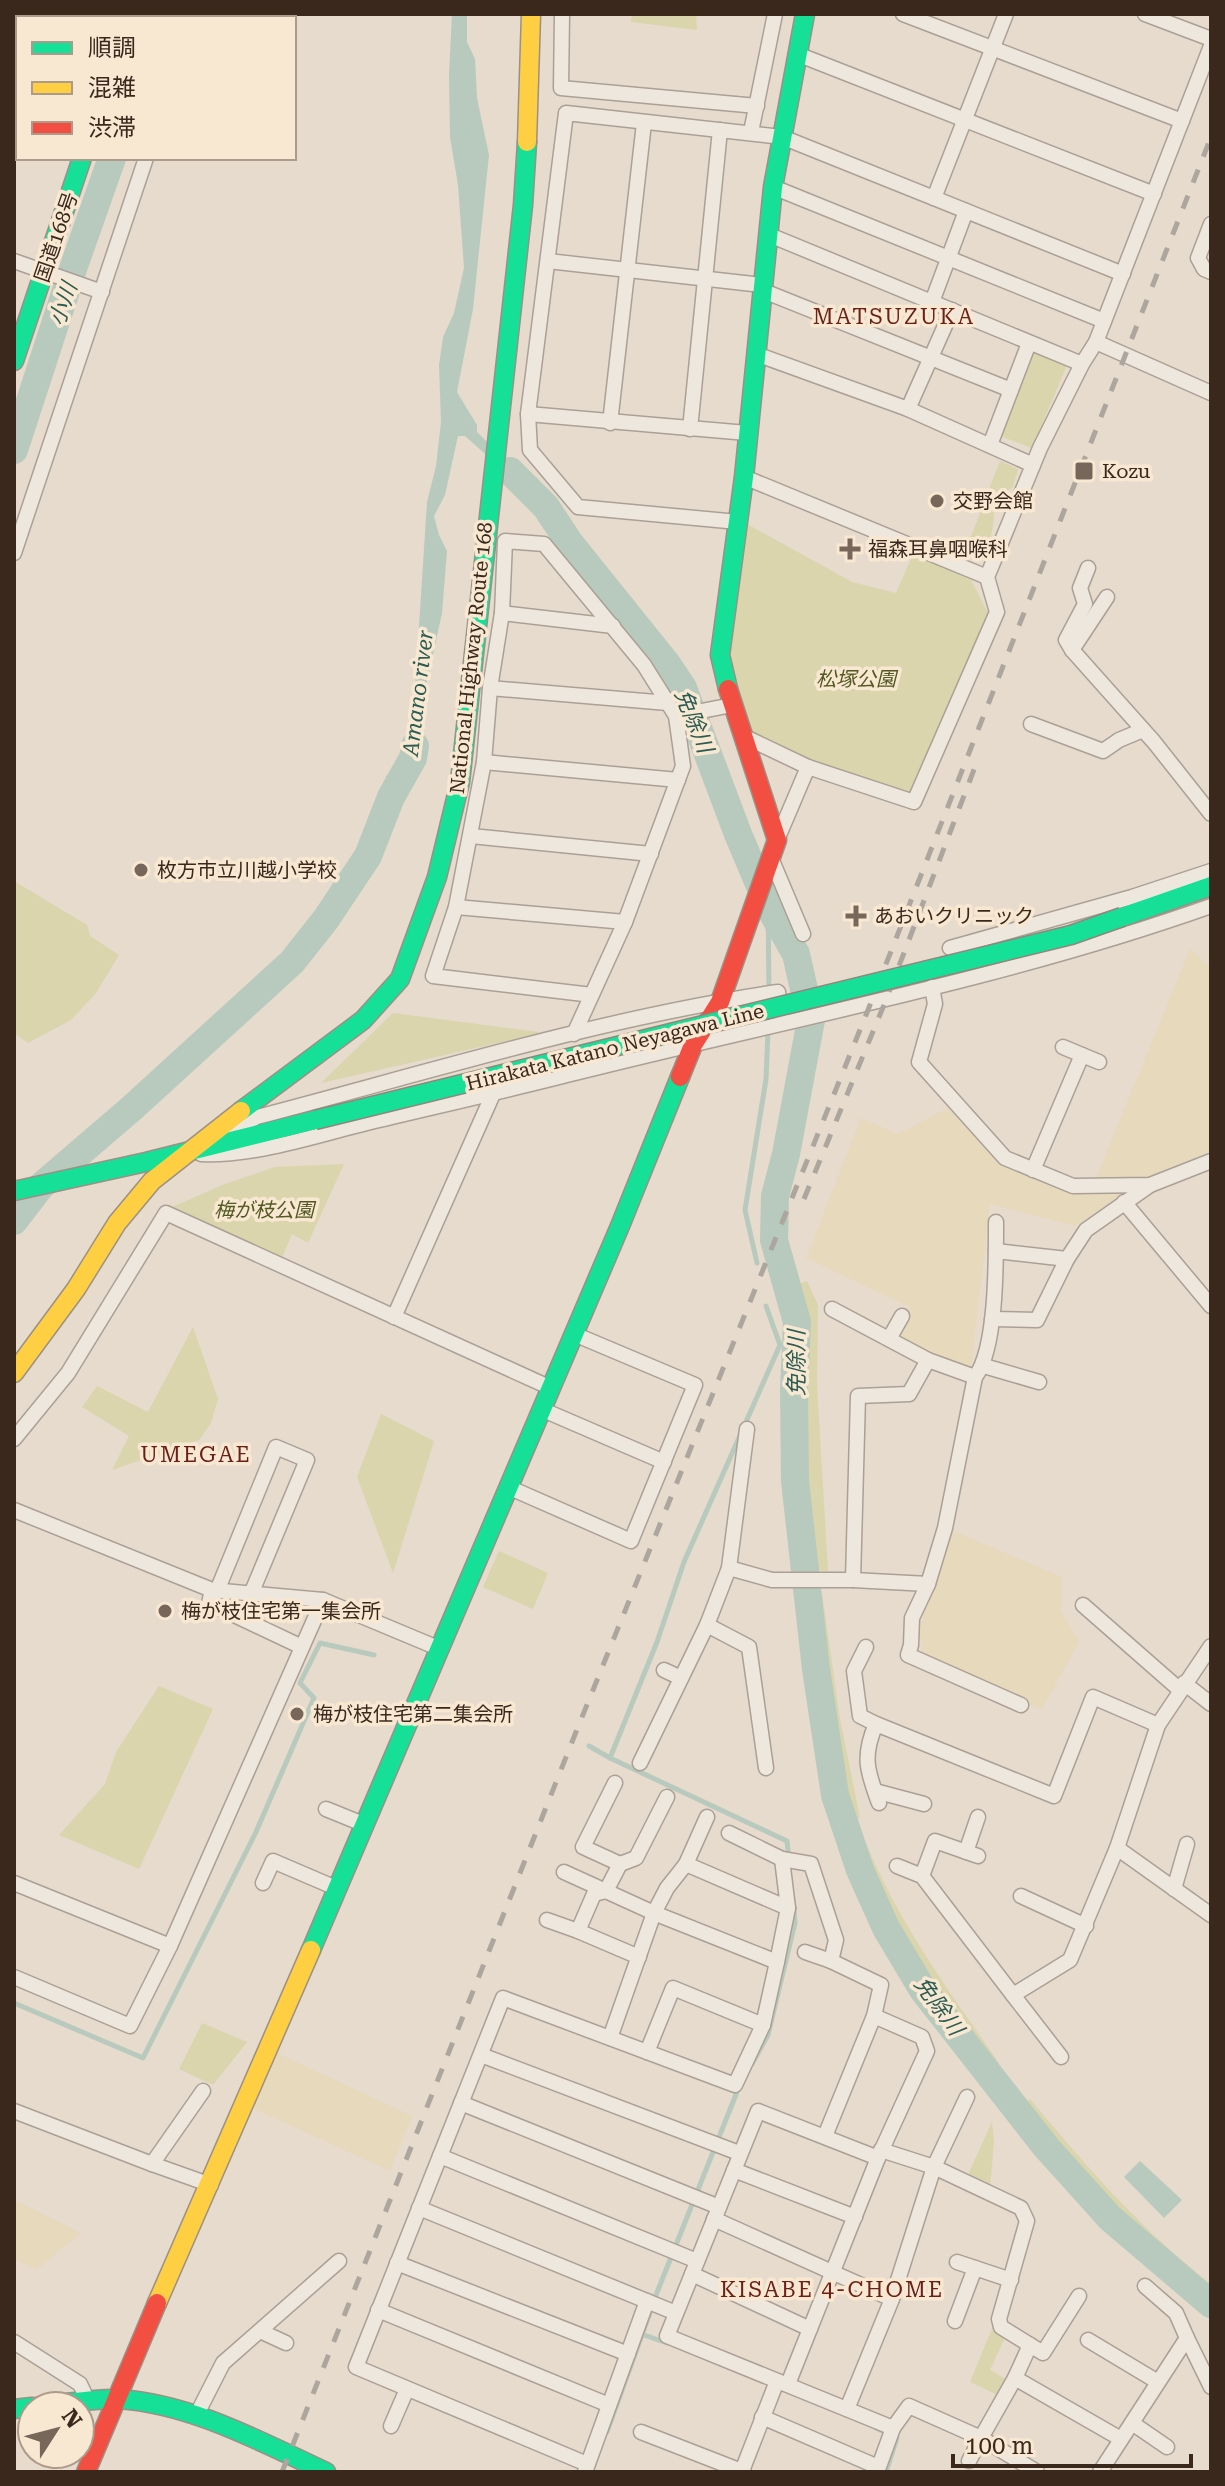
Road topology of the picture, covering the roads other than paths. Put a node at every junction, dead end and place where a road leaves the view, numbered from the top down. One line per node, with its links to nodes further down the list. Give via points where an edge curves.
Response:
1 (531, 14): 95 (main road, National Highway Route 168, via 523,205 460,782 437,877 400,979 385,999)
2 (562, 14): 12 (street, via 561,88)
3 (775, 14): 12 (street)
4 (805, 14): 11 (main road)
5 (903, 14): 10 (street)
6 (1006, 14): 10 (street)
7 (1145, 14): 8 (street)
8 (1211, 39)
9 (1211, 46): 14 (street)
10 (993, 48): 13 (street); 14 (street)
11 (797, 54): 13 (street); 18 (main road)
12 (757, 106): 17 (street)
13 (965, 120): 23 (street); 24 (street)
14 (1182, 121): 23 (street)
15 (644, 123): 16 (street); 29 (street, via 566,113); 31 (street)
16 (720, 130): 17 (street); 34 (street)
17 (751, 132): 18 (street)
18 (782, 137): 22 (main road); 24 (street)
19 (65, 160): 30 (main road)
20 (81, 160): 30 (main road, 国道168号)
21 (145, 160): 36 (street)
22 (773, 187): 27 (main road); 28 (street)
23 (1154, 194): 33 (street)
24 (934, 198): 25 (street)
25 (966, 211): 28 (street); 33 (street)
26 (1211, 224): 32 (street, via 1198,258)
27 (767, 234): 35 (main road); 37 (street)
28 (950, 258): 37 (street); 40 (street)
29 (548, 261): 31 (street); 50 (street)
30 (33, 268): 36 (street); 38 (main road); 45 (main road, 国道168号)
31 (628, 270): 34 (street); 51 (street)
32 (1211, 272)
33 (1123, 274): 40 (street)
34 (706, 279): 35 (street); 52 (street)
35 (761, 288): 43 (main road); 44 (street)
36 (102, 292): 58 (street)
37 (932, 302): 39 (street)
38 (14, 309)
39 (952, 310): 42 (street); 44 (street)
40 (1104, 321): 41 (street)
41 (1096, 342): 46 (street); 48 (street)
42 (1029, 343): 46 (street); 47 (street)
43 (756, 354): 49 (street); 53 (main road)
44 (931, 357): 47 (street); 49 (street)
45 (14, 361)
46 (1082, 364): 55 (street)
47 (1011, 390): 54 (street)
48 (1211, 393)
49 (908, 409): 54 (street)
50 (528, 414): 51 (street); 57 (street, via 530,450 578,507)
51 (610, 423): 52 (street)
52 (690, 429): 53 (street)
53 (747, 433): 56 (main road)
54 (990, 445): 55 (street)
55 (1033, 465): 60 (street)
56 (744, 477): 57 (main road); 60 (street)
57 (738, 522): 66 (main road, via 720,655)
58 (14, 553)
59 (1088, 568): 64 (street, via 1080,588 1085,604 1066,640)
60 (987, 577): 72 (street, via 997,612 914,802)
61 (1107, 597): 64 (street)
62 (502, 613): 63 (street); 63 (street, via 505,541 544,544); 65 (street)
63 (613, 626): 67 (street)
64 (1072, 650): 69 (street)
65 (490, 688): 67 (street); 71 (street)
66 (732, 705): 67 (street); 70 (main road)
67 (672, 709): 73 (street, via 683,766)
68 (1031, 724): 69 (street, via 1103,751)
69 (1143, 730): 74 (street)
70 (743, 736): 72 (street); 77 (main road)
71 (484, 762): 73 (street); 75 (street)
72 (808, 767): 77 (street)
73 (678, 780): 76 (street)
74 (1211, 814)
75 (471, 836): 76 (street); 80 (street)
76 (651, 854): 82 (street)
77 (772, 855): 83 (street); 87 (main road)
78 (1211, 871): 84 (street)
79 (1211, 886): 95 (main road, Hirakata Katano Neyagawa Line, bridge, via 1040,942)
80 (456, 907): 82 (street); 86 (street, via 433,976)
81 (1209, 910): 85 (street)
82 (625, 922): 86 (street)
83 (803, 934)
84 (950, 948)
85 (932, 987): 88 (street); 97 (street, via 935,1004 919,1062 1005,1158)
86 (592, 995): 89 (street)
87 (720, 1002): 88 (street, via 778,992); 89 (street); 90 (main road)
88 (780, 1026): 90 (street)
89 (574, 1034): 95 (street, via 257,1117)
90 (693, 1045): 94 (street); 109 (main road)
91 (1063, 1047): 92 (street)
92 (1082, 1055): 93 (street); 97 (street)
93 (1099, 1062)
94 (493, 1094): 95 (street, via 228,1155); 107 (street)
95 (185, 1153): 99 (main road, Hirakata Katano Neyagawa Line); 113 (main road, National Highway Route 168, via 152,1181 117,1223)
96 (1211, 1161): 98 (street)
97 (1033, 1170): 98 (street, via 1073,1186)
98 (1150, 1185): 100 (street)
99 (14, 1191)
100 (1124, 1202): 103 (street, via 1086,1230); 104 (street)
101 (996, 1222): 102 (street)
102 (996, 1251): 103 (street); 108 (street)
103 (1067, 1259): 108 (street, via 1037,1320)
104 (1211, 1306)
105 (832, 1309): 110 (street)
106 (902, 1316): 110 (street)
107 (394, 1317): 115 (street); 118 (street, via 166,1213 68,1373)
108 (992, 1319): 112 (street)
109 (574, 1334): 115 (main road); 119 (street, via 695,1385)
110 (889, 1339): 111 (street)
111 (928, 1360): 112 (street); 123 (street, via 909,1394 858,1396)
112 (980, 1371): 114 (street); 124 (street)
113 (14, 1373)
114 (1039, 1382)
115 (551, 1388): 116 (main road)
116 (541, 1409): 119 (street); 120 (main road)
117 (747, 1429): 122 (street, via 733,1482)
118 (14, 1439)
119 (664, 1462): 120 (street, via 631,1541)
120 (508, 1487): 132 (main road)
121 (14, 1510): 125 (street)
122 (729, 1568): 123 (street, via 772,1580); 129 (street)
123 (853, 1580): 124 (street)
124 (928, 1584): 138 (street, via 912,1618 906,1659)
125 (214, 1590): 126 (street); 126 (street, via 276,1447 307,1460); 131 (street, via 209,1603)
126 (251, 1594): 127 (street)
127 (323, 1600): 131 (street); 132 (street)
128 (1083, 1605): 136 (street, via 1114,1642)
129 (707, 1625): 135 (street); 142 (street, via 749,1647)
130 (1211, 1646): 136 (street)
131 (302, 1647): 171 (street)
132 (438, 1648): 149 (main road)
133 (866, 1656): 139 (street, via 854,1671 860,1716)
134 (664, 1670): 135 (street)
135 (681, 1678): 141 (street)
136 (1182, 1686): 137 (street); 140 (street)
137 (1211, 1704)
138 (1021, 1705)
139 (876, 1724): 140 (street, via 940,1756 1054,1796 1065,1748 1088,1694); 145 (street, via 867,1745 867,1764 877,1797)
140 (1158, 1725): 152 (street)
141 (640, 1763)
142 (766, 1768)
143 (615, 1783): 154 (street, via 583,1847)
144 (667, 1797): 154 (street, via 636,1858)
145 (924, 1804)
146 (326, 1809): 149 (street)
147 (707, 1817): 155 (street)
148 (978, 1817): 158 (street, via 972,1854 935,1841)
149 (363, 1824): 161 (main road)
150 (729, 1833): 153 (street)
151 (1187, 1844): 162 (street)
152 (1117, 1848): 162 (street); 169 (street)
153 (783, 1859): 165 (street); 174 (street, via 811,1864 836,1940)
154 (620, 1864): 163 (street)
155 (686, 1864): 165 (street); 166 (street)
156 (897, 1866): 158 (street)
157 (564, 1872): 163 (street)
158 (922, 1876): 177 (street, via 981,1944)
159 (14, 1883): 171 (street)
160 (263, 1883): 161 (street, via 273,1861)
161 (336, 1888): 195 (main road)
162 (1174, 1889): 167 (street)
163 (606, 1891): 166 (street); 170 (street, via 594,1894)
164 (1021, 1896): 169 (street)
165 (788, 1908): 175 (street)
166 (654, 1913): 173 (street); 175 (street)
167 (1211, 1915)
168 (547, 1920): 170 (street)
169 (1086, 1926): 177 (street, via 1070,1960)
170 (578, 1931): 173 (street)
171 (170, 1946): 176 (street, via 130,2026)
172 (805, 1952): 174 (street)
173 (639, 1957): 180 (street)
174 (831, 1961): 178 (street, via 881,1985)
175 (777, 1962): 179 (street)
176 (14, 1977)
177 (1013, 1995): 183 (street)
178 (874, 2016): 188 (street); 190 (street, via 922,2037 927,2051)
179 (763, 2025): 181 (street, via 735,2085); 181 (street, via 673,1988)
180 (610, 2038): 181 (street); 182 (street, via 503,1998)
181 (647, 2052)
182 (481, 2055): 186 (street); 189 (street)
183 (1061, 2057)
184 (203, 2091): 192 (street)
185 (967, 2097): 193 (street)
186 (461, 2103): 191 (street); 197 (street, via 700,2199)
187 (14, 2111): 192 (street)
188 (825, 2136): 189 (street, via 758,2111); 190 (street)
189 (739, 2153): 194 (street)
190 (880, 2154): 193 (street); 198 (street)
191 (440, 2156): 196 (street); 202 (street, via 672,2252)
192 (152, 2164): 195 (street)
193 (934, 2167): 205 (street, via 1021,2208 1027,2221); 208 (street)
194 (734, 2170): 197 (street); 198 (street)
195 (211, 2185): 227 (main road)
196 (419, 2208): 201 (street); 209 (street)
197 (717, 2213): 202 (street); 204 (street)
198 (855, 2217): 204 (street)
199 (339, 2261): 214 (street)
200 (957, 2262): 203 (street)
201 (397, 2263): 210 (street); 220 (street)
202 (695, 2268): 211 (street); 213 (street)
203 (975, 2268): 205 (street); 212 (street)
204 (833, 2273): 208 (street); 213 (street)
205 (1011, 2280): 219 (street, via 1001,2327)
206 (1145, 2286): 215 (street, via 1176,2313)
207 (1079, 2296): 219 (street, via 1043,2353)
208 (892, 2299): 230 (street)
209 (648, 2302): 211 (street); 220 (street)
210 (378, 2310): 225 (street, via 356,2367); 229 (street)
211 (670, 2310): 223 (street, via 667,2336)
212 (955, 2321)
213 (810, 2329): 223 (street)
214 (260, 2331): 218 (street); 231 (street, via 223,2363)
215 (1187, 2338): 222 (street); 224 (street)
216 (1088, 2340): 222 (street)
217 (14, 2342): 226 (street)
218 (286, 2343)
219 (1030, 2345): 221 (street)
220 (628, 2354): 229 (street)
221 (1015, 2378): 237 (street); 238 (street)
222 (1158, 2382): 233 (street)
223 (778, 2385): 230 (street); 232 (street)
224 (1211, 2387)
225 (407, 2389): 234 (street); 241 (street)
226 (83, 2390)
227 (116, 2399): 228 (main road); 231 (main road); 243 (main road)
228 (96, 2400)
229 (609, 2405): 241 (street)
230 (847, 2409): 235 (street)
231 (196, 2416): 244 (main road)
232 (762, 2417): 242 (street); 245 (street)
233 (1132, 2423): 238 (street); 239 (street)
234 (391, 2426)
235 (893, 2429): 237 (street, via 909,2406); 242 (street)
236 (641, 2432): 245 (street)
237 (981, 2438): 240 (street); 246 (street)
238 (1121, 2439): 247 (street)
239 (1167, 2447)
240 (969, 2461)
241 (586, 2468)
242 (878, 2469)
243 (86, 2472)
244 (326, 2472)
245 (743, 2472)
246 (1037, 2472)
247 (1100, 2472)

